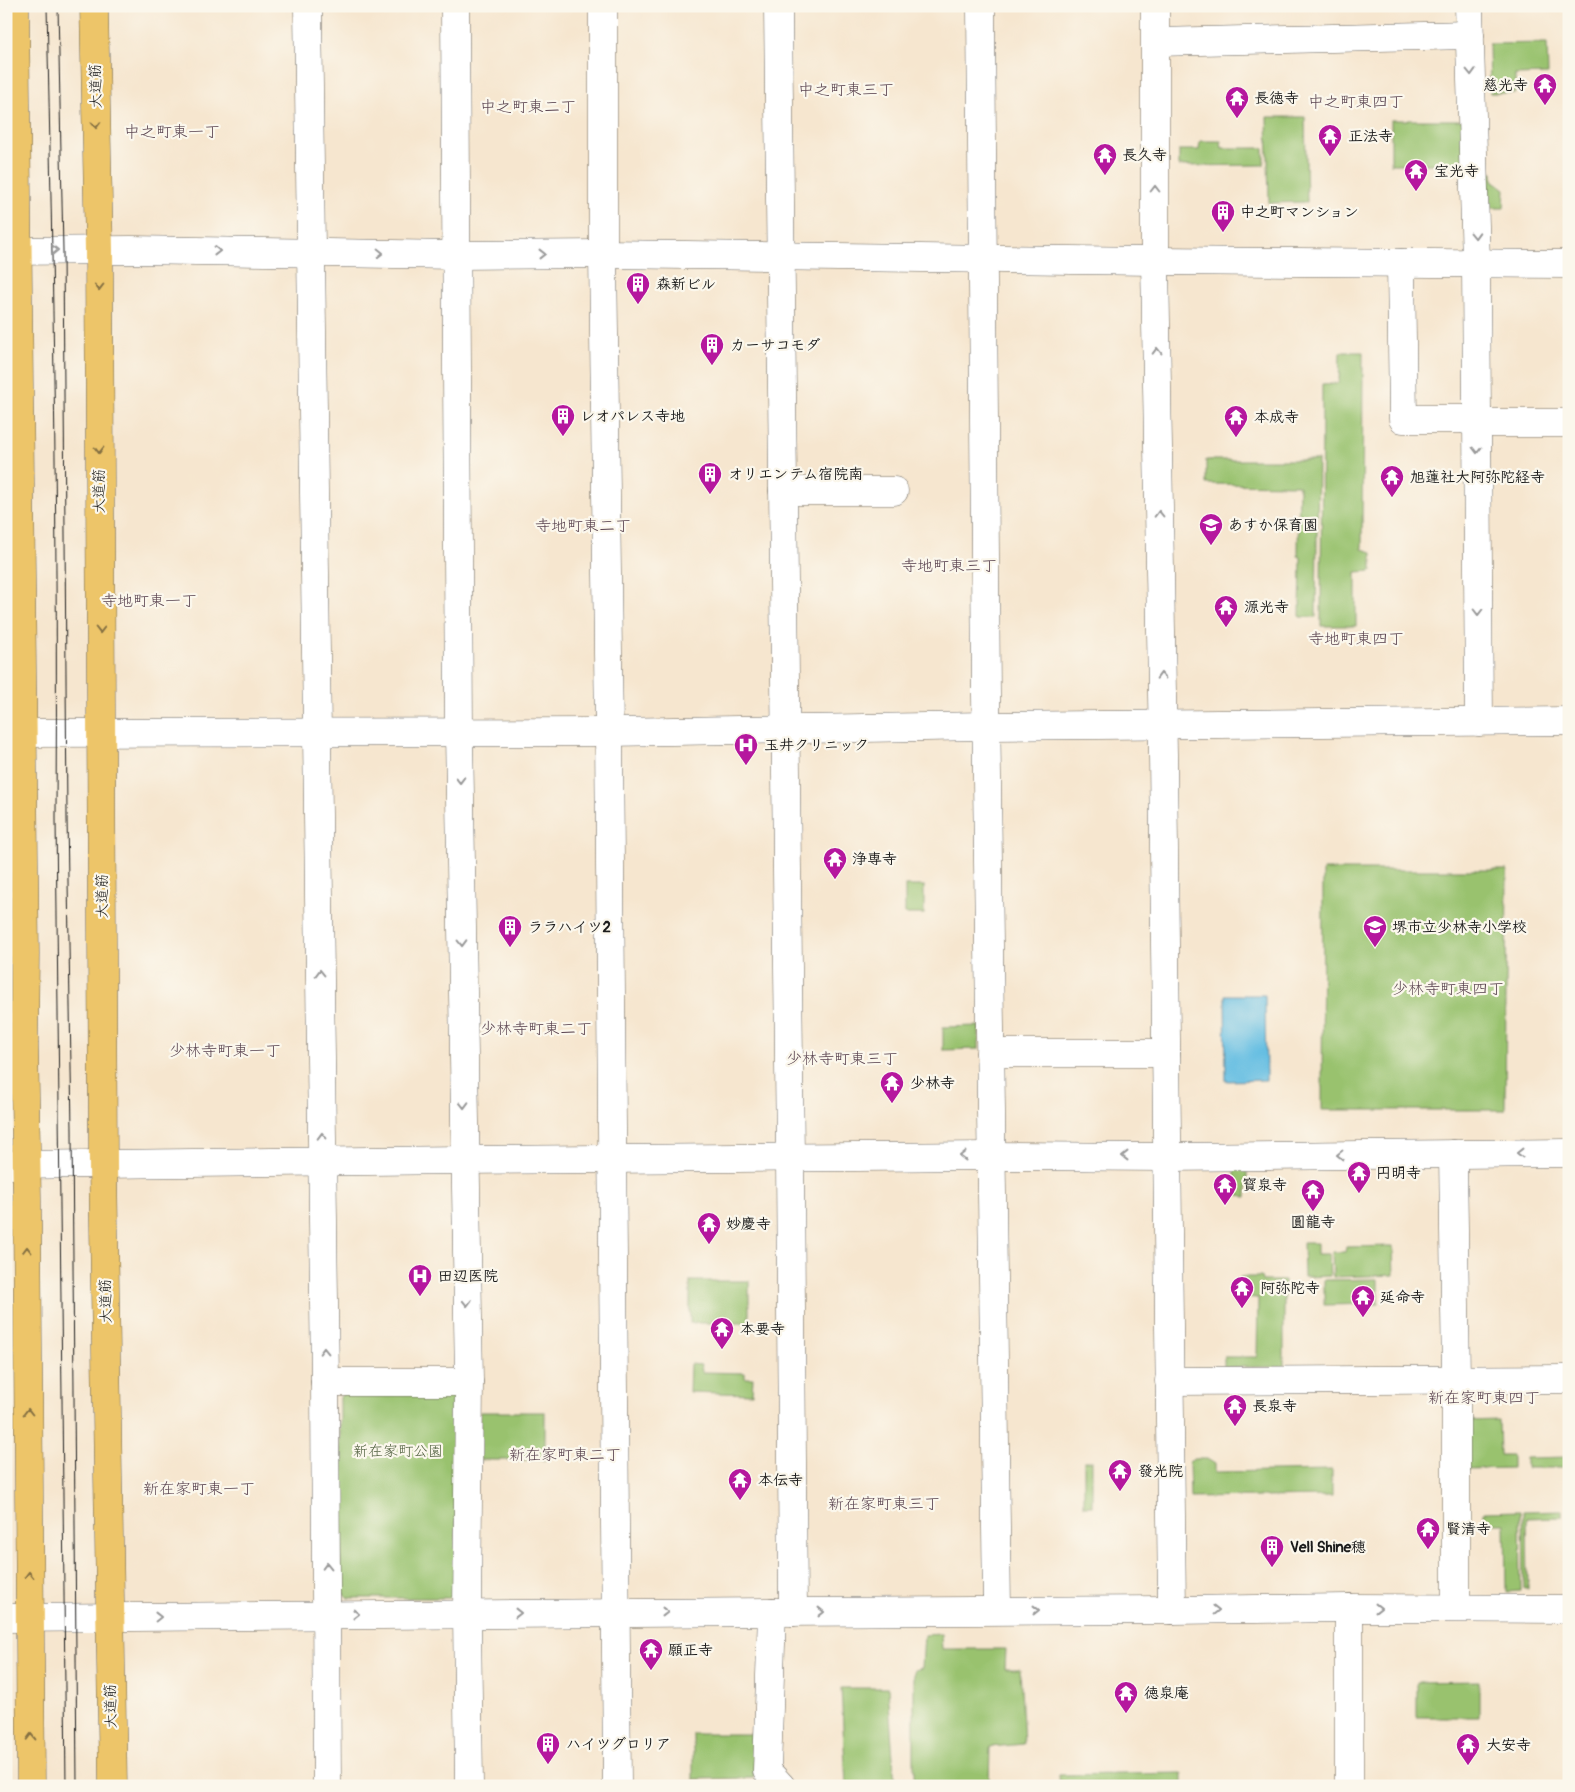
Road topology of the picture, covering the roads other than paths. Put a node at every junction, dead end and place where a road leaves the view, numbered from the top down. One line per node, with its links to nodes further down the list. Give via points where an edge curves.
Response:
1 (15, 6): 13 (main road)
2 (94, 6): 12 (main road, 大道筋, one-way to 12)
3 (308, 6): 14 (street)
4 (455, 6): 16 (street)
5 (603, 6): 15 (street)
6 (778, 6): 17 (street)
7 (981, 6): 18 (street)
8 (1155, 6): 11 (street)
9 (1469, 6): 10 (street)
10 (1470, 35): 11 (street); 21 (street, one-way to 21)
11 (1156, 42): 19 (street, one-way to 11)
12 (99, 250): 13 (street, one-way to 12); 14 (street, one-way to 14); 33 (main road, 大道筋, one-way to 33)
13 (12, 251): 32 (main road)
14 (311, 252): 16 (street, one-way to 16); 34 (street)
15 (603, 254): 16 (street, one-way to 15); 17 (street); 36 (street)
16 (457, 255): 35 (street)
17 (780, 256): 18 (street); 25 (street)
18 (982, 258): 19 (street); 30 (street)
19 (1155, 261): 20 (street); 29 (street, one-way to 19)
20 (1401, 263): 21 (street); 23 (street, via 1403,419 1462,419)
21 (1476, 263): 22 (street); 23 (street)
22 (1569, 264)
23 (1477, 423): 24 (street); 28 (street, one-way to 28)
24 (1569, 423)
25 (783, 491): 26 (street); 31 (street)
26 (894, 491)
27 (1569, 721): 28 (street)
28 (1479, 722): 29 (street)
29 (1162, 725): 30 (street); 38 (street)
30 (986, 726): 31 (street); 37 (street)
31 (786, 730): 36 (street); 43 (street)
32 (14, 732): 33 (street); 48 (main road)
33 (100, 732): 34 (street); 47 (main road, 大道筋)
34 (316, 732): 35 (street); 46 (street, one-way to 34)
35 (459, 732): 36 (street); 45 (street, one-way to 45)
36 (609, 732): 44 (street)
37 (990, 1053): 38 (street); 41 (street)
38 (1166, 1053): 42 (street)
39 (1569, 1153): 40 (street, one-way to 40)
40 (1453, 1154): 42 (street, one-way to 42); 50 (street)
41 (991, 1156): 42 (street, one-way to 41); 43 (street, one-way to 43); 57 (street)
42 (1166, 1157): 51 (street)
43 (790, 1158): 44 (street); 59 (street)
44 (613, 1159): 45 (street); 60 (street)
45 (465, 1160): 46 (street); 53 (street, one-way to 53)
46 (322, 1162): 47 (street); 52 (street, one-way to 46)
47 (103, 1164): 48 (street); 64 (main road, 大道筋)
48 (16, 1165): 63 (main road, one-way to 48)
49 (1569, 1379): 50 (street)
50 (1456, 1380): 51 (street); 54 (street)
51 (1169, 1381): 58 (street)
52 (325, 1382): 53 (street); 61 (street, one-way to 52)
53 (469, 1382): 62 (street)
54 (1456, 1607): 55 (street, one-way to 54); 56 (street)
55 (1349, 1608): 58 (street, one-way to 55); 71 (street)
56 (1569, 1609)
57 (996, 1610): 58 (street, one-way to 58); 59 (street, one-way to 57)
58 (1172, 1610)
59 (782, 1612): 60 (street, one-way to 59); 70 (street, via 767,1771)
60 (616, 1613): 62 (street, one-way to 60); 69 (street)
61 (327, 1614): 62 (street, one-way to 62); 64 (street, one-way to 61); 67 (street)
62 (467, 1614): 68 (street)
63 (18, 1618): 64 (street); 65 (main road, one-way to 63)
64 (110, 1618): 66 (main road, 大道筋)
65 (31, 1786)
66 (113, 1786)
67 (327, 1786)
68 (469, 1786)
69 (617, 1786)
70 (781, 1786)
71 (1349, 1786)

